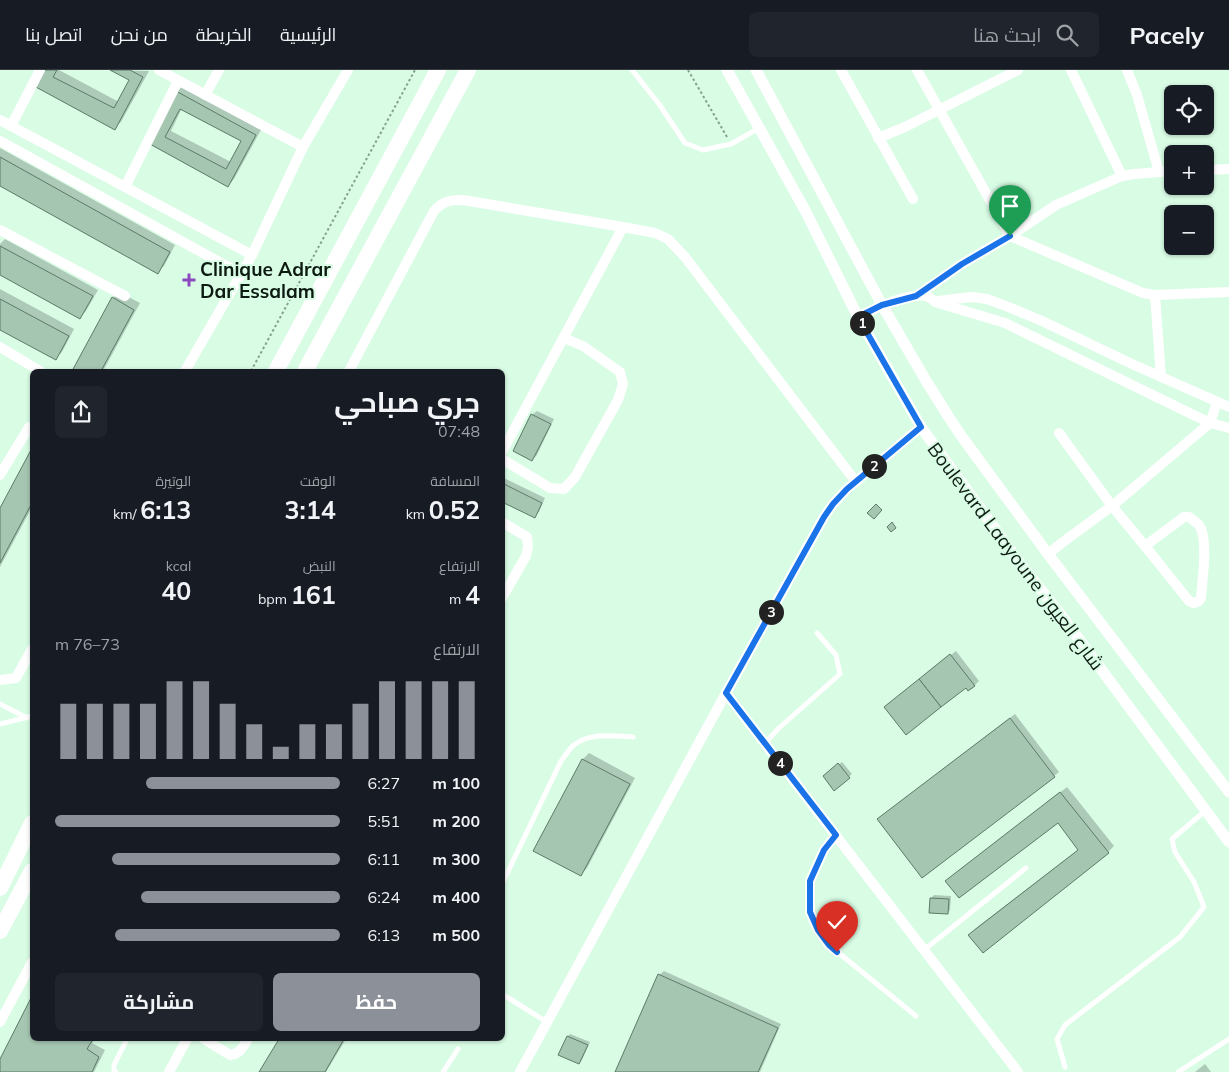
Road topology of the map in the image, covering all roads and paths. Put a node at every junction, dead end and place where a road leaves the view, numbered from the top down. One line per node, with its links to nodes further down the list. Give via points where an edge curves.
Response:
1 (40, 70): 21 (street)
2 (158, 70): 17 (street)
3 (220, 70): 18 (street)
4 (348, 70): 26 (street)
5 (415, 70): 50 (path)
6 (438, 70): 51 (highway)
7 (468, 70): 52 (highway)
8 (632, 70): 25 (lane, via 685,143 703,150)
9 (688, 70): 25 (path)
10 (727, 70): 22 (street, Boulevard Laayoune شارع العيون)
11 (756, 70): 44 (street, Boulevard Laayoune شارع العيون)
12 (841, 70): 23 (street)
13 (917, 70): 19 (street)
14 (1018, 70): 19 (street)
15 (1071, 70): 31 (street)
16 (1127, 70): 29 (street)
17 (178, 81): 18 (street); 32 (street)
18 (205, 95): 26 (street)
19 (939, 110): 23 (street); 36 (street)
20 (0, 120): 21 (street)
21 (11, 126): 32 (street)
22 (759, 128): 25 (lane); 45 (street, Boulevard Laayoune شارع العيون, via 806,212)
23 (878, 138): 33 (street)
24 (0, 141): 38 (street)
25 (731, 144)
26 (303, 147): 37 (street)
27 (1229, 169): 28 (street)
28 (1214, 170)
29 (1159, 172): 30 (street); 31 (street)
30 (1164, 172)
31 (1122, 176): 36 (street, via 1056,205)
32 (125, 187): 37 (street)
33 (913, 199)
34 (623, 227): 46 (street); 53 (street, via 463,200 440,205); 65 (street, via 662,236 675,246)
35 (0, 230): 41 (street)
36 (1010, 236): 40 (street, via 1143,293); 42 (street)
37 (252, 255): 38 (street)
38 (241, 274): 49 (street)
39 (1229, 292): 40 (street)
40 (1155, 295): 54 (street)
41 (125, 296)
42 (916, 296): 43 (street, via 926,296); 44 (street)
43 (935, 302): 54 (street, via 971,297 987,299); 57 (street, via 1005,323)
44 (882, 305): 45 (street); 69 (street, Boulevard Laayoune شارع العيون, via 953,423)
45 (858, 317): 58 (street, Boulevard Laayoune شارع العيون)
46 (564, 338): 62 (street); 63 (street, via 584,346 620,372 623,384 618,400 575,477 564,489 550,488)
47 (0, 347): 48 (street)
48 (37, 369)
49 (186, 369)
50 (252, 369)
51 (277, 369)
52 (306, 369)
53 (350, 369)
54 (1161, 377): 55 (street)
55 (1217, 402): 56 (street); 57 (street)
56 (1229, 407)
57 (1210, 423): 60 (street); 66 (street)
58 (921, 427): 65 (street); 81 (street, Boulevard Laayoune شارع العيون)
59 (30, 428): 64 (street)
60 (1229, 428)
61 (1059, 433): 66 (street)
62 (505, 446)
63 (505, 461)
64 (0, 475)
65 (856, 482): 74 (street, via 838,497 824,517)
66 (1112, 506): 68 (street); 69 (street)
67 (505, 524): 70 (street, via 527,537 528,547)
68 (1145, 546): 68 (street, via 1189,601 1199,602 1205,552 1199,525 1184,517)
69 (1048, 554): 80 (street, Boulevard Laayoune شارع العيون)
70 (505, 593)
71 (817, 633): 79 (lane, via 836,655 840,674)
72 (30, 653): 73 (street, via 16,678)
73 (0, 680)
74 (726, 693): 79 (street); 95 (street)
75 (0, 704): 76 (lane)
76 (30, 717): 77 (lane)
77 (0, 724)
78 (633, 737): 87 (lane, via 586,738 574,745 561,761)
79 (765, 743): 83 (street)
80 (1229, 792)
81 (1205, 810): 84 (street, Boulevard Laayoune شارع العيون); 102 (lane, via 1172,839 1175,852 1194,882 1204,907 1180,937 1065,1025 1056,1039)
82 (30, 827): 88 (highway)
83 (836, 835): 90 (street); 93 (lane, via 824,850 810,881 810,912 829,945)
84 (1229, 842)
85 (1026, 868): 90 (lane)
86 (30, 875): 89 (highway)
87 (505, 878)
88 (0, 888)
89 (0, 931)
90 (924, 950): 107 (street)
91 (30, 966): 94 (street)
92 (505, 996): 95 (lane)
93 (916, 1016)
94 (0, 1022)
95 (547, 1023): 106 (street)
96 (1229, 1039): 108 (lane)
97 (126, 1041): 104 (lane, via 114,1065)
98 (186, 1041): 103 (street)
99 (207, 1041): 100 (street, via 230,1056 242,1050)
100 (247, 1041)
101 (458, 1049): 105 (lane)
102 (1065, 1067)
103 (170, 1071)
104 (116, 1072)
105 (444, 1072)
106 (520, 1072)
107 (1018, 1072)
108 (1178, 1072)

